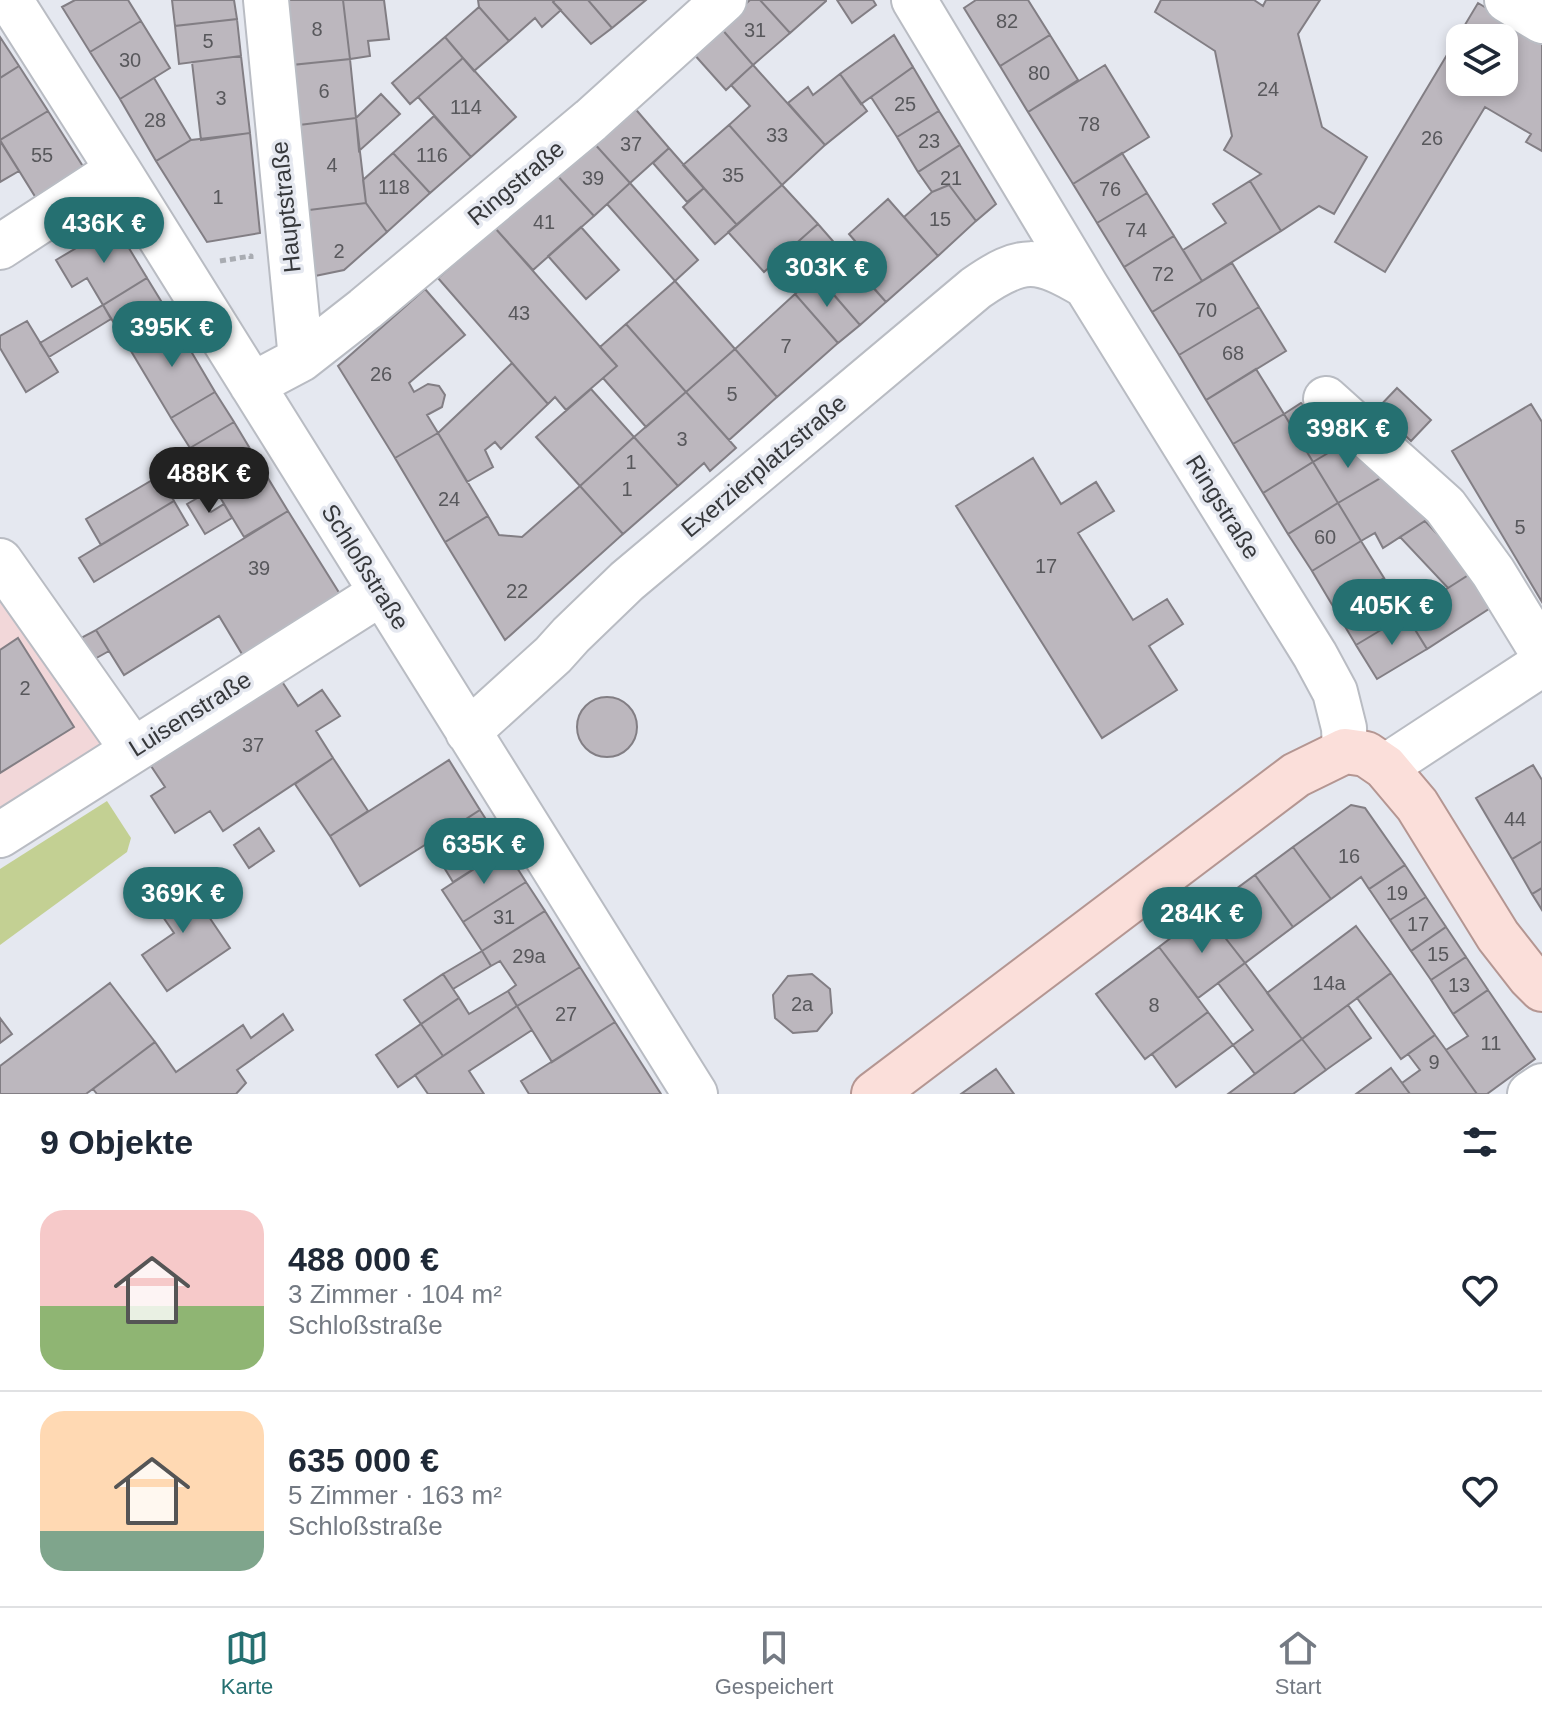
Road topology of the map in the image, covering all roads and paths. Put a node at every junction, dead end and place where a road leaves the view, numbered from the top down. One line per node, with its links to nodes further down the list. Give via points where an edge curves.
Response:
1 (10, 0): 7 (street, Schloßstraße)
2 (266, 0): 10 (street, Hauptstraße)
3 (724, 0): 10 (street, Ringstraße, via 591,120)
4 (914, 0): 9 (street, Ringstraße)
5 (1507, 0): 6 (street)
6 (1542, 21)
7 (118, 170): 8 (street); 11 (street, Schloßstraße)
8 (0, 247)
9 (1086, 286): 17 (street, Exerzierplatzstraße, via 1061,271 1020,264 976,288 627,581); 19 (street, Ringstraße, via 1335,692)
10 (301, 359): 11 (street)
11 (252, 385): 14 (street, Schloßstraße)
12 (1326, 399): 15 (street, via 1445,506)
13 (0, 561): 18 (street)
14 (381, 593): 17 (street, Schloßstraße); 18 (street, Luisenstraße)
15 (1542, 652)
16 (1542, 664): 20 (street)
17 (468, 732): 24 (street, Schloßstraße)
18 (133, 750): 21 (street, Luisenstraße)
19 (1345, 751): 20 (main road, via 1366,754); 25 (main road, via 1296,775)
20 (1385, 767): 22 (main road, via 1417,805 1498,936)
21 (0, 835)
22 (1542, 989)
23 (1542, 1086): 26 (street)
24 (695, 1094)
25 (874, 1094)
26 (1530, 1094)

